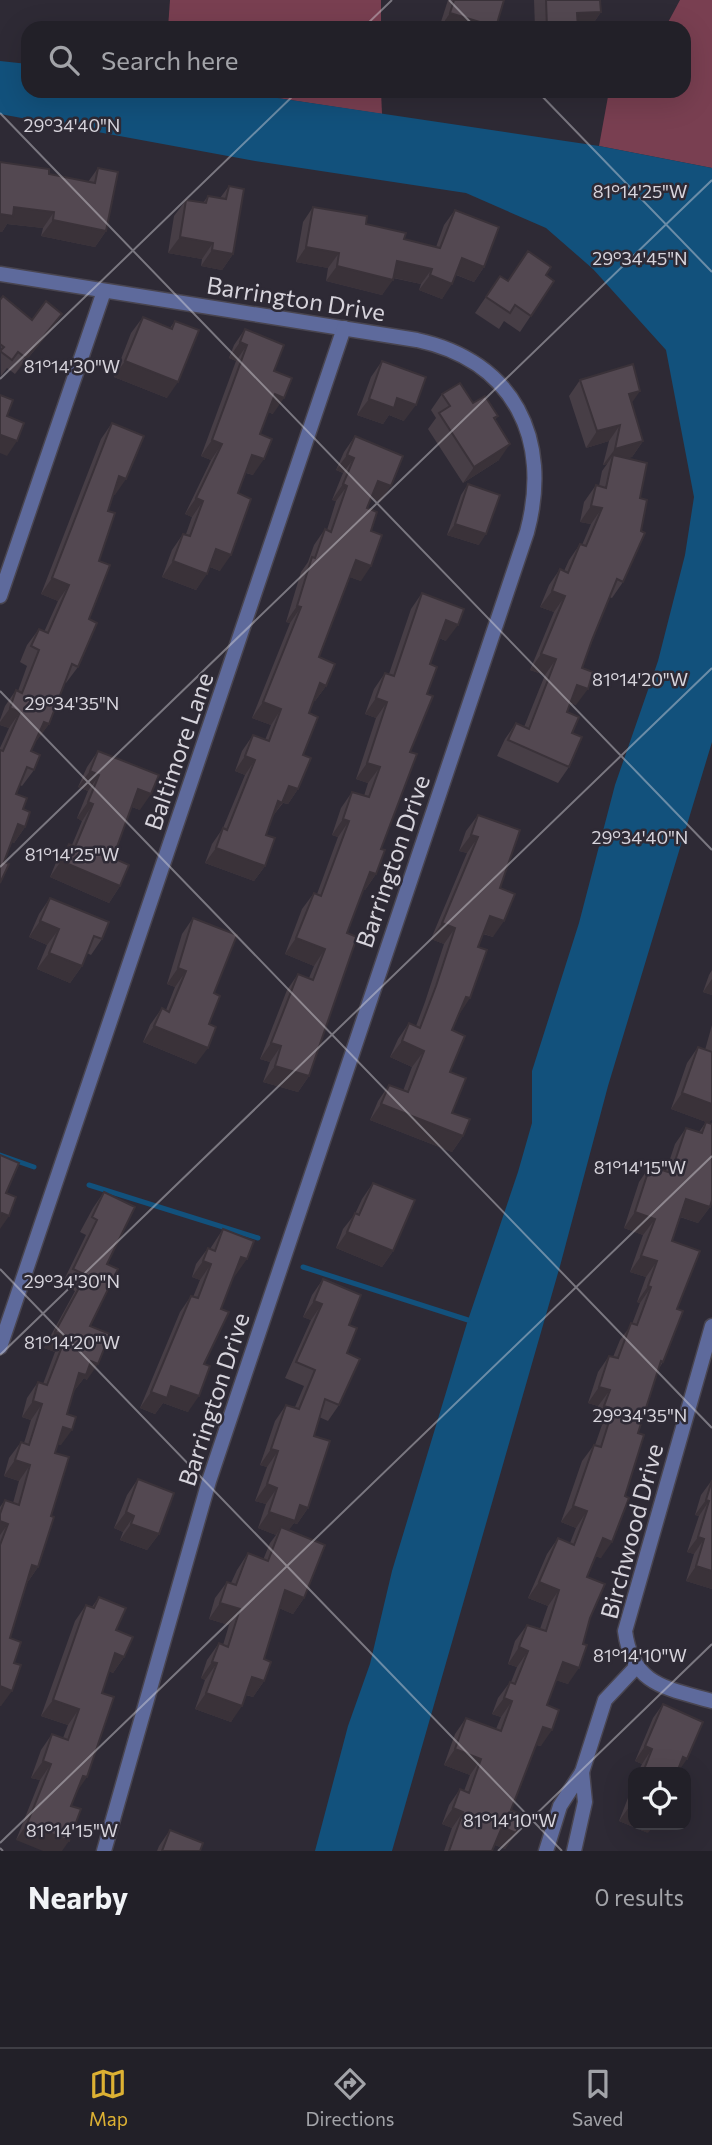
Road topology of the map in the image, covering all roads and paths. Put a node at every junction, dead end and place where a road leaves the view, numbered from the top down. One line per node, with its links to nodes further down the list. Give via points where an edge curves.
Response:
1 (0, 275): 2 (street, Barrington Drive)
2 (104, 291): 3 (street, Barrington Drive); 4 (street)
3 (344, 328): 6 (street, Baltimore Lane); 10 (street, Barrington Drive, via 432,343 462,354 486,371 515,403 528,429 536,498 209,1481)
4 (0, 596)
5 (712, 1326): 7 (street, Birchwood Drive, via 626,1623 627,1644)
6 (0, 1347)
7 (636, 1667): 8 (street, via 662,1686); 9 (street, via 605,1700)
8 (712, 1701)
9 (582, 1772): 11 (street, via 560,1806); 12 (street, via 584,1814)
10 (104, 1851)
11 (546, 1851)
12 (574, 1851)

